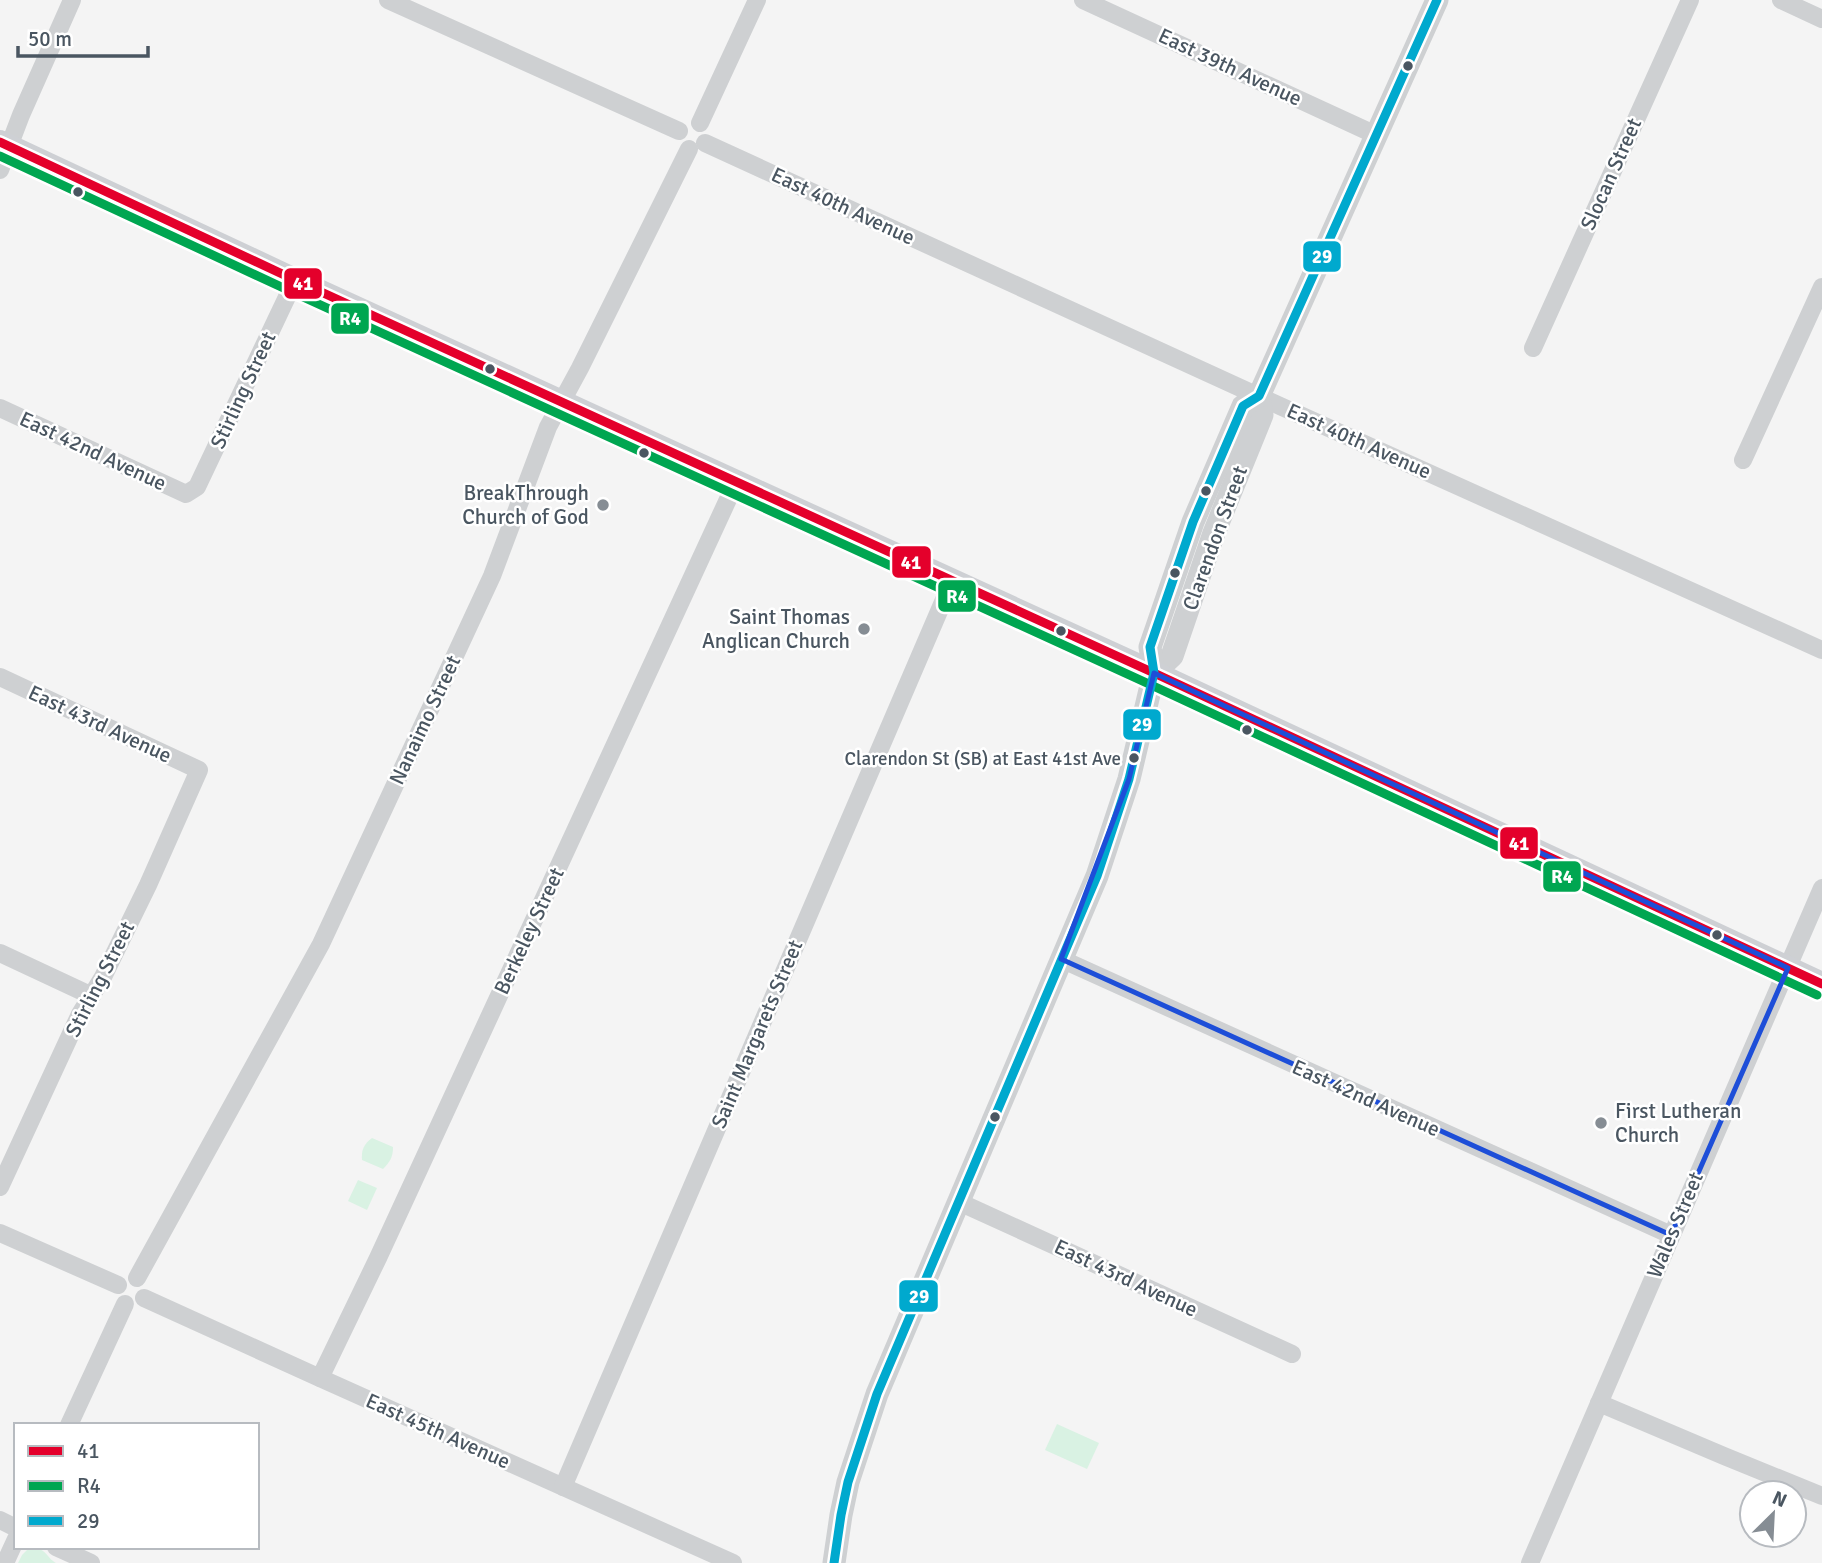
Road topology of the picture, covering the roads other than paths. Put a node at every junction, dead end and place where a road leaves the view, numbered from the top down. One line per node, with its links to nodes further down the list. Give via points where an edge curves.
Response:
1 (72, 0): 12 (street)
2 (388, 0): 10 (street)
3 (757, 0): 9 (street)
4 (1083, 0): 11 (street, East 39th Avenue)
5 (1437, 0): 11 (street, Clarendon Street)
6 (1690, 0): 17 (street, Slocan Street)
7 (1781, 0): 8 (street)
8 (1822, 19)
9 (700, 123): 10 (street, via 688,122); 13 (street, via 707,139)
10 (679, 131): 13 (street, via 685,147)
11 (1376, 135): 18 (street, Clarendon Street)
12 (5, 144): 14 (street); 15 (main road)
13 (697, 146): 18 (street, East 40th Avenue); 19 (street, Nanaimo Street)
14 (0, 170)
15 (295, 280): 19 (main road); 23 (street, Stirling Street, via 197,487)
16 (1822, 287): 21 (street)
17 (1533, 348)
18 (1259, 396): 25 (street, East 40th Avenue); 26 (street, Clarendon Street, via 1262,415 1214,533 1172,656)
19 (562, 402): 22 (main road); 39 (street, Nanaimo Street, via 548,427 492,576 321,944)
20 (0, 408): 23 (street, East 42nd Avenue)
21 (1743, 460)
22 (736, 482): 24 (main road); 44 (street, Berkeley Street)
23 (186, 494)
24 (952, 581): 26 (main road); 47 (street, Saint Margarets Street)
25 (1822, 650)
26 (1154, 673): 31 (street, Clarendon Street, via 1129,779 1097,876); 32 (main road)
27 (0, 677): 28 (street, East 43rd Avenue)
28 (199, 770): 34 (street, Stirling Street)
29 (1822, 888): 32 (street, Wales Street)
30 (0, 953): 34 (street)
31 (1061, 959): 36 (street, Clarendon Street); 38 (street, East 42nd Avenue)
32 (1788, 968): 33 (main road); 38 (street, Wales Street)
33 (1822, 984)
34 (92, 996): 35 (street, Stirling Street)
35 (0, 1187)
36 (959, 1202): 43 (street, East 43rd Avenue); 54 (street, Clarendon Street, via 857,1450)
37 (0, 1233): 40 (street)
38 (1671, 1236): 45 (street, Wales Street)
39 (137, 1278): 40 (street, via 129,1277); 41 (street, via 144,1284)
40 (118, 1285): 42 (street, via 119,1298)
41 (145, 1297): 42 (street, via 134,1306); 44 (street, East 45th Avenue)
42 (125, 1304): 46 (street)
43 (1292, 1354)
44 (320, 1378): 47 (street, East 45th Avenue)
45 (1599, 1403): 48 (street); 55 (street, Wales Street)
46 (70, 1423)
47 (563, 1487): 53 (street, East 45th Avenue)
48 (1822, 1496)
49 (14, 1543): 51 (street)
50 (60, 1549): 52 (street)
51 (5, 1563)
52 (91, 1563)
53 (733, 1563)
54 (834, 1563)
55 (1530, 1563)

